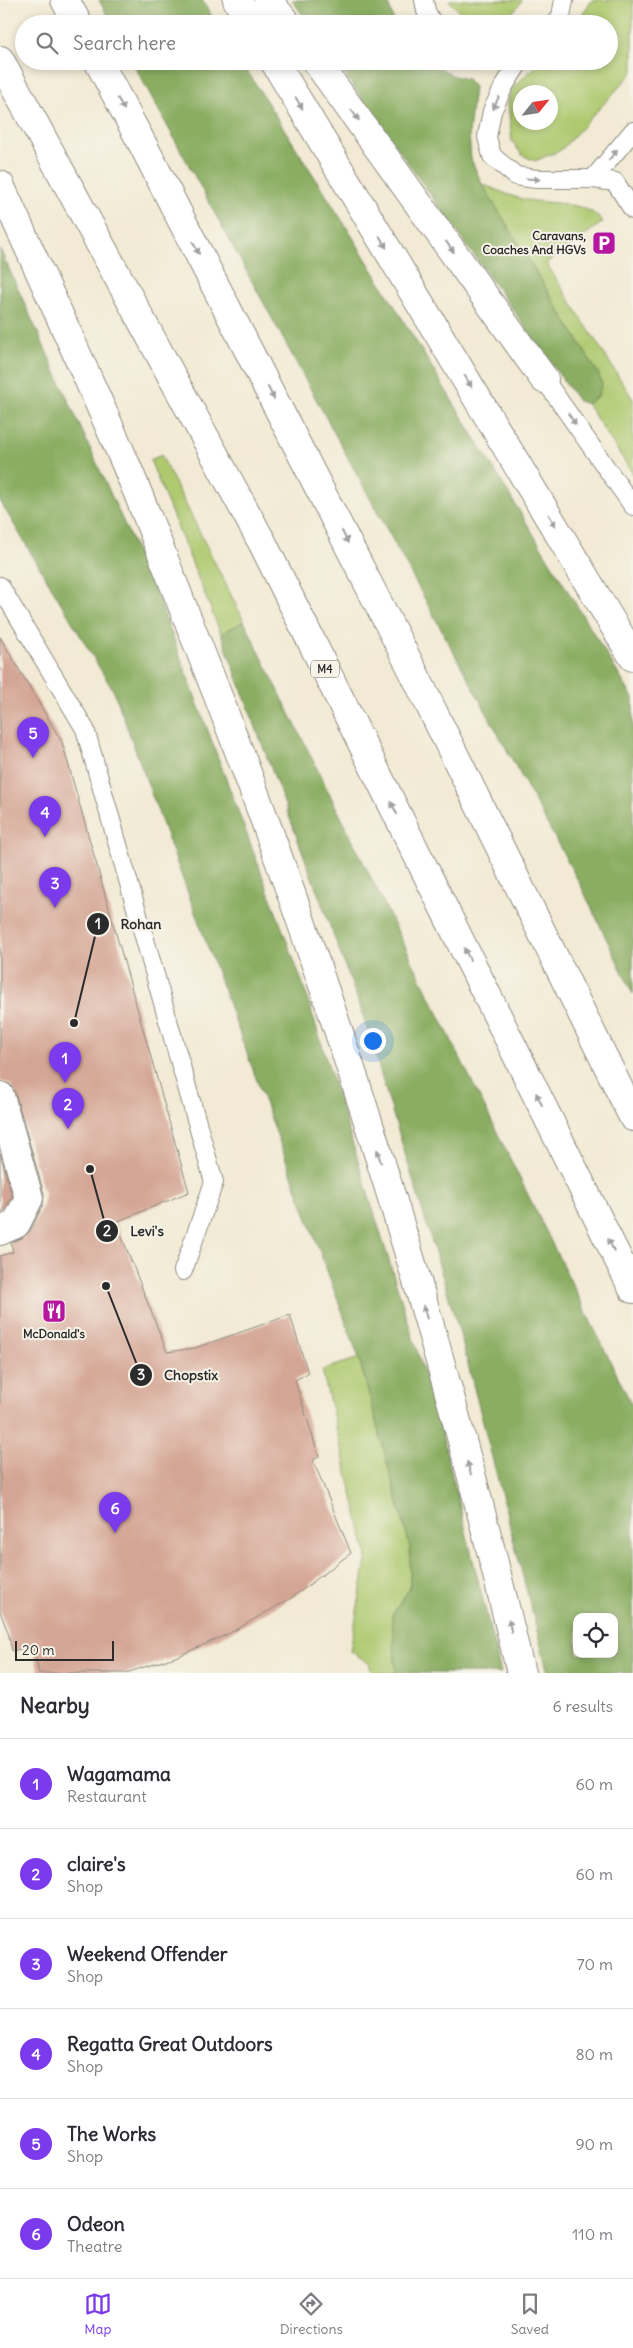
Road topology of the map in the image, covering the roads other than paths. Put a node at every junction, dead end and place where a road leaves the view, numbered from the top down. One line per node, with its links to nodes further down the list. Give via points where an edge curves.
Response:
1 (65, 0): 6 (main road)
2 (237, 0): 7 (main road)
3 (268, 0): 8 (main road)
4 (424, 0): 9 (lane)
5 (564, 0): 10 (lane)
6 (73, 15)
7 (246, 15)
8 (280, 15)
9 (428, 15)
10 (561, 15)
11 (0, 60): 28 (main road, M4, one-way to 11, via 263,544)
12 (103, 70): 25 (main road, one-way to 25, via 412,669)
13 (279, 70): 23 (main road, one-way to 23)
14 (322, 70): 20 (main road, one-way to 20)
15 (514, 70): 17 (lane, one-way to 17, via 492,111 487,137 492,156 516,176 536,180)
16 (633, 131): 17 (lane, one-way to 16)
17 (593, 179): 19 (lane, via 615,182)
18 (0, 185): 29 (main road, one-way to 18, via 488,1534 426,1317 370,1127 302,921 230,725 126,463)
19 (633, 210)
20 (544, 379): 21 (lane, one-way to 21)
21 (633, 506)
22 (0, 586): 27 (lane, via 85,729 214,1182)
23 (633, 657)
24 (0, 1096): 26 (main road, via 29,1198 16,1224)
25 (633, 1117)
26 (0, 1231)
27 (182, 1271)
28 (633, 1289)
29 (522, 1673)

